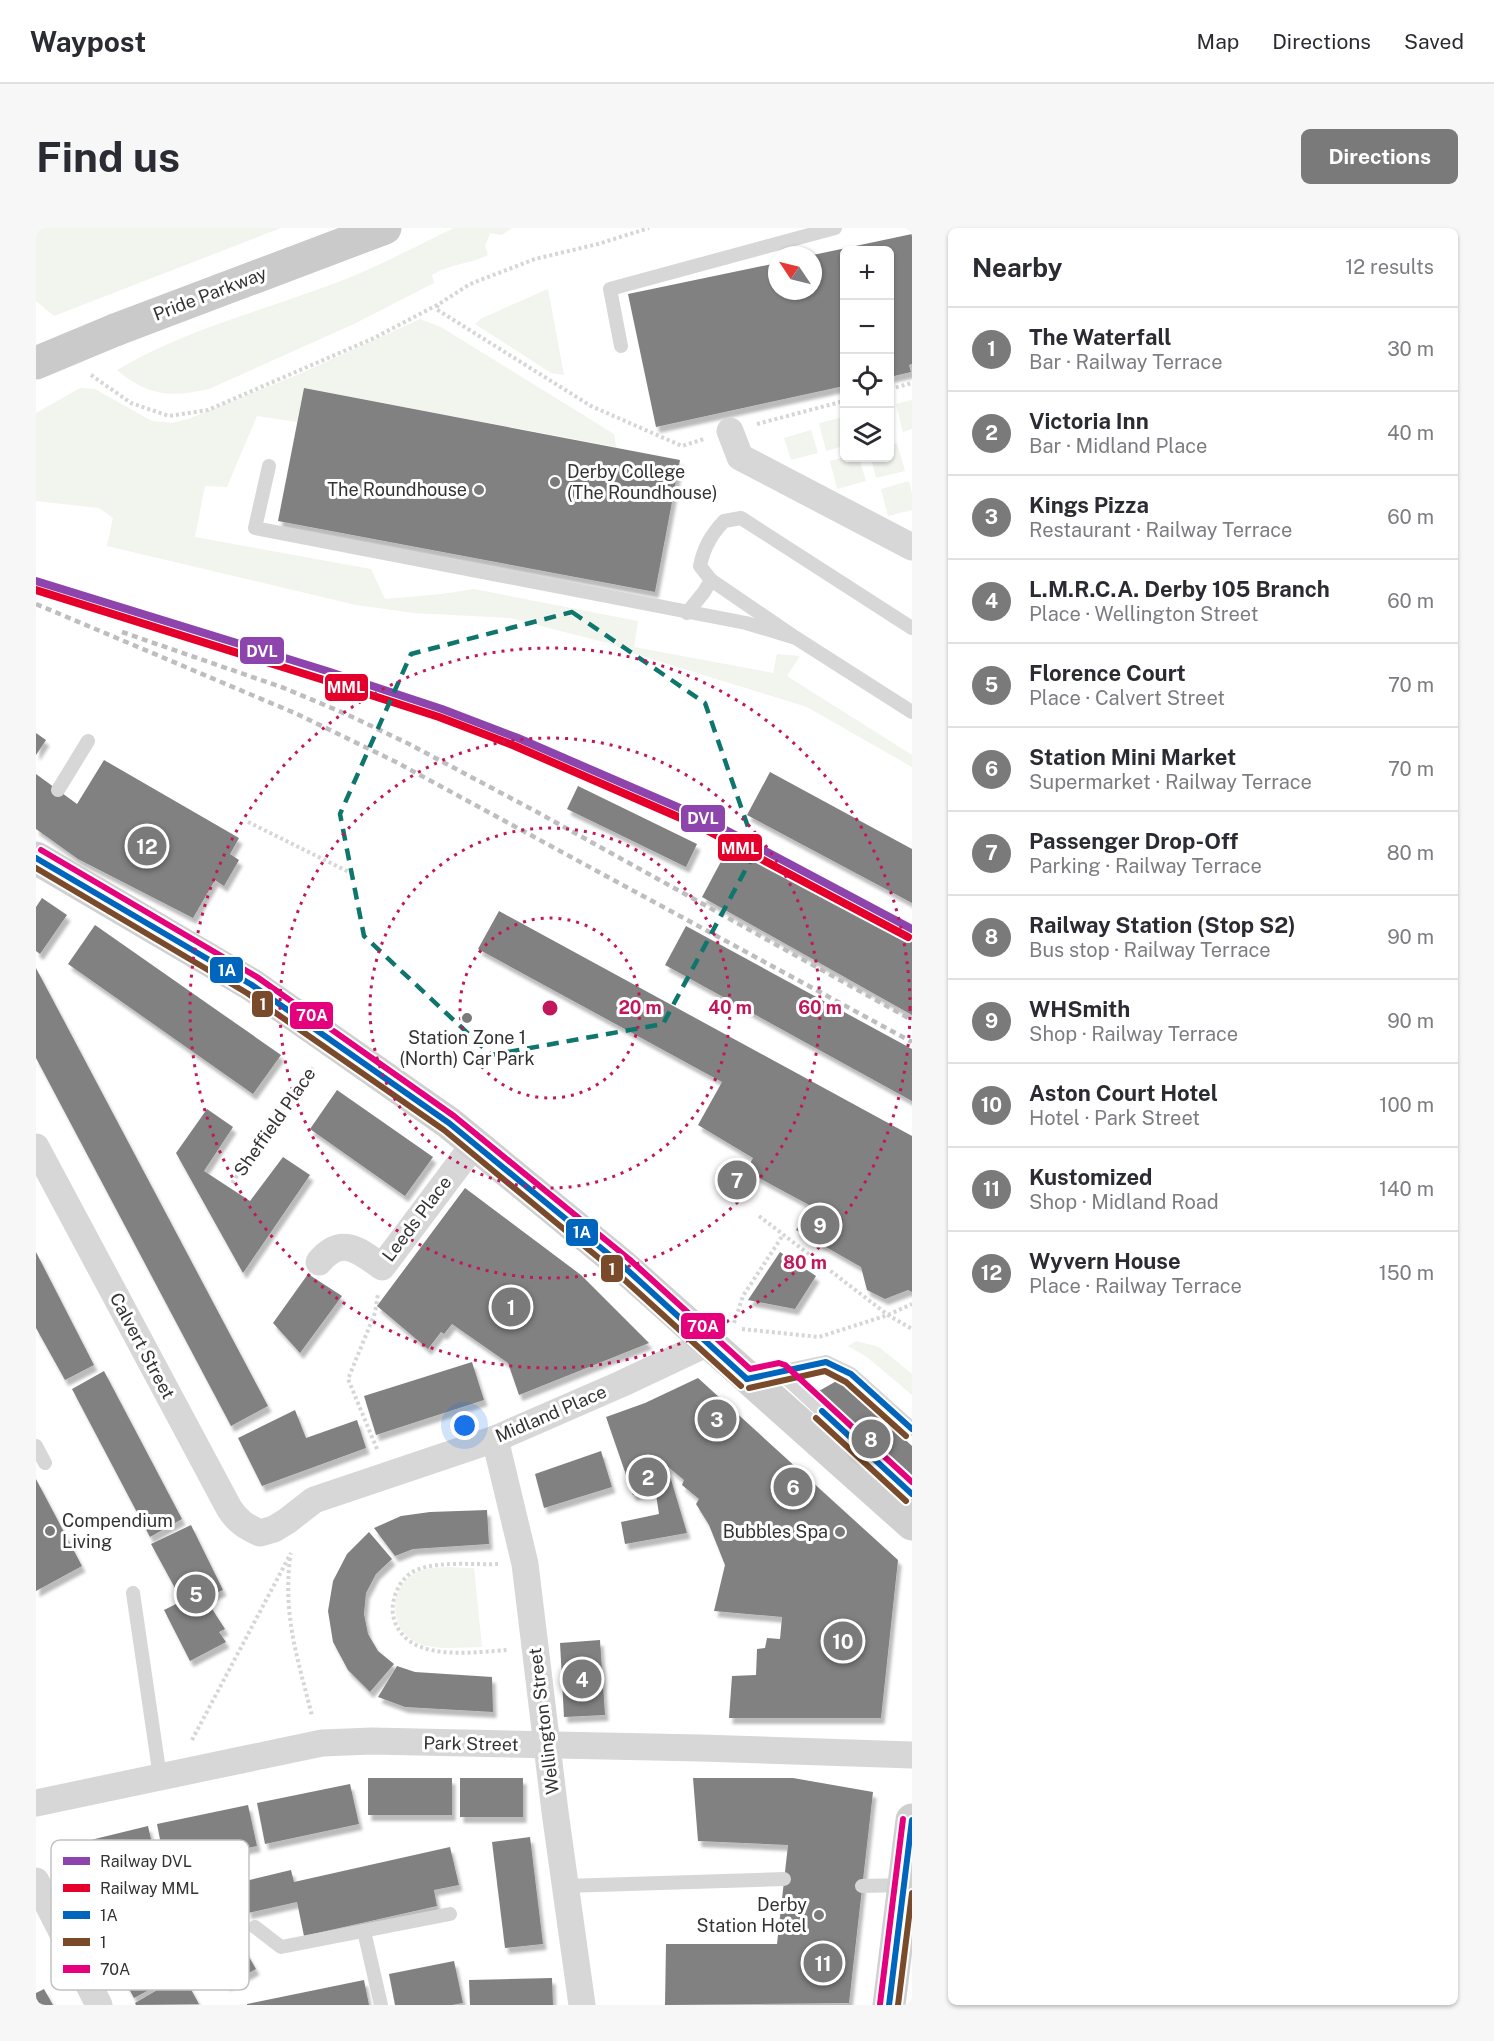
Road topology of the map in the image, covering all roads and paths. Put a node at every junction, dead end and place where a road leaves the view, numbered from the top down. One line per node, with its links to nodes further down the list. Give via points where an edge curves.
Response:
1 (385, 228): 6 (main road, Pride Parkway, bridge)
2 (649, 228): 4 (path, via 535,258 470,284)
3 (835, 228): 5 (lane, via 610,289)
4 (439, 304): 7 (path, via 374,338 208,410 169,416 132,403); 11 (path, via 436,309 591,406 682,446)
5 (621, 346)
6 (36, 363)
7 (90, 374)
8 (912, 383): 9 (path)
9 (894, 388)
10 (840, 402): 11 (path)
11 (730, 431): 13 (street, via 741,457)
12 (269, 466): 15 (lane, via 255,528)
13 (912, 547)
14 (711, 580): 15 (lane); 16 (lane, via 700,566 703,549 724,521 741,518); 17 (lane)
15 (687, 613): 17 (lane, via 746,623)
16 (912, 628)
17 (796, 638): 18 (lane)
18 (912, 712)
19 (88, 741): 20 (lane)
20 (58, 790)
21 (248, 822): 23 (path)
22 (36, 858): 25 (main road, via 252,985)
23 (351, 873)
24 (317, 1061): 27 (path, Sheffield Place)
25 (474, 1143): 31 (street, Leeds Place); 35 (main road, via 623,1266)
26 (36, 1147): 46 (street, Calvert Street, via 234,1517)
27 (232, 1183)
28 (759, 1216): 29 (path)
29 (783, 1235): 33 (path); 35 (path)
30 (319, 1262): 31 (street, Leeds Place, via 327,1252 352,1247)
31 (382, 1267): 42 (path, via 375,1313 348,1379)
32 (912, 1305): 33 (path)
33 (888, 1315): 34 (path); 35 (path, via 819,1337)
34 (912, 1329)
35 (720, 1336): 37 (main road); 39 (street, Midland Place)
36 (780, 1372): 37 (lane); 38 (lane, via 826,1362 851,1374); 43 (lane)
37 (747, 1379): 45 (main road)
38 (912, 1430)
39 (495, 1439): 42 (street, Midland Place); 48 (street, Wellington Street)
40 (36, 1446): 41 (lane)
41 (45, 1463)
42 (387, 1474): 44 (street, Midland Place, via 314,1500)
43 (912, 1494)
44 (301, 1510): 46 (street, Midland Place, via 274,1529); 47 (path)
45 (912, 1524)
46 (260, 1533)
47 (291, 1554): 51 (path, via 288,1614); 54 (path, via 185,1753)
48 (525, 1564): 50 (street, Wellington Street); 50 (path, via 420,1568 399,1585 392,1608 402,1635 420,1648 478,1652)
49 (133, 1593): 54 (lane)
50 (535, 1648): 52 (street, Wellington Street)
51 (322, 1743): 52 (street, Park Street); 54 (street, Park Street)
52 (547, 1746): 53 (street, Park Street); 59 (street, Wellington Street)
53 (912, 1755)
54 (160, 1776): 55 (street, Park Street)
55 (36, 1803)
56 (912, 1820): 61 (main road)
57 (784, 1880): 59 (lane)
58 (36, 1881): 62 (street)
59 (565, 1886): 69 (street, Wellington Street)
60 (862, 1886): 61 (lane)
61 (906, 1893): 70 (main road)
62 (51, 1911)
63 (450, 1914): 65 (lane)
64 (255, 1927): 65 (lane, via 281,1947)
65 (364, 1931): 68 (lane)
66 (91, 1990): 67 (street)
67 (99, 2005)
68 (381, 2005)
69 (582, 2005)
70 (889, 2005)

